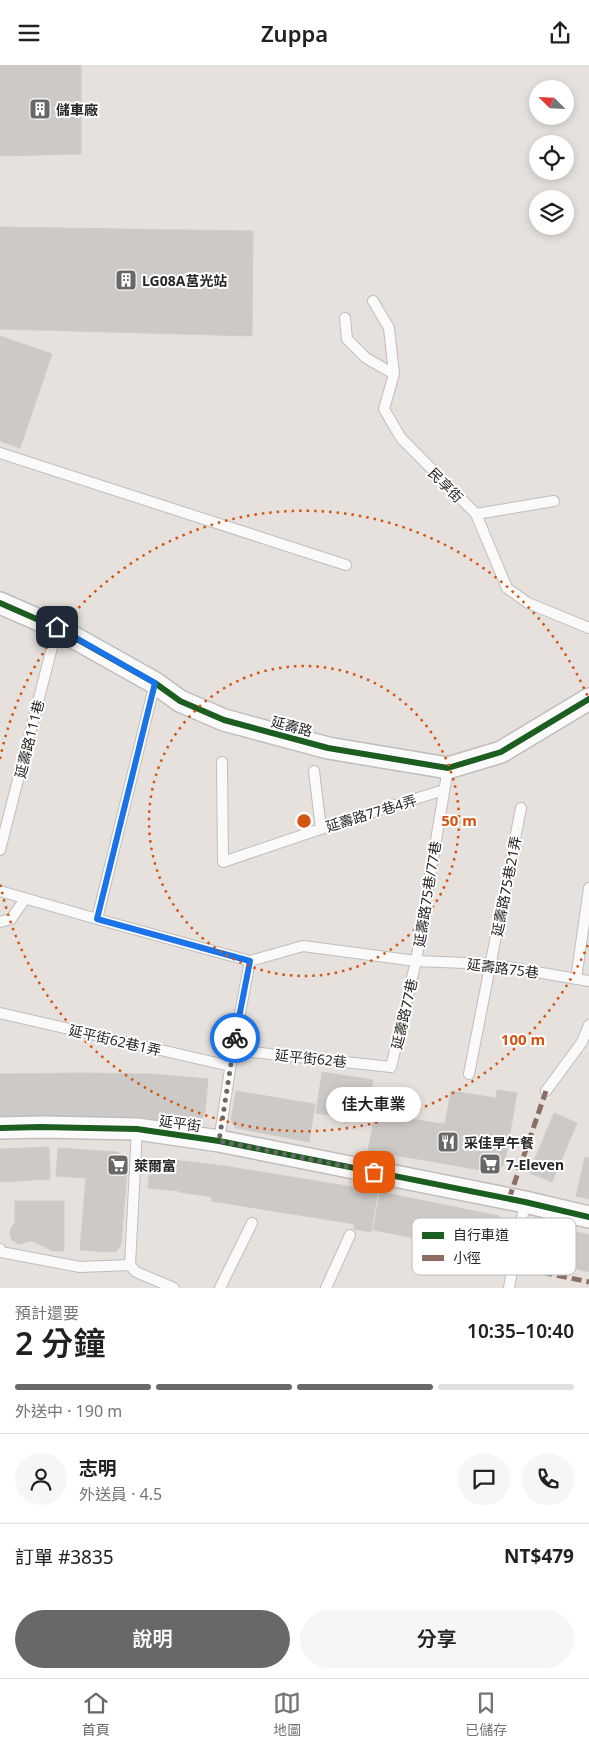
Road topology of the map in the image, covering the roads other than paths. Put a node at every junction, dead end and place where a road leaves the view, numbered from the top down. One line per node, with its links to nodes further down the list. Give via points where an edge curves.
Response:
1 (373, 301): 3 (lane, 民享街, via 389,328)
2 (345, 318): 3 (lane, via 347,339 366,358)
3 (394, 373): 6 (lane, 民享街, via 384,409 401,439)
4 (0, 453): 7 (lane)
5 (554, 501): 6 (lane)
6 (476, 514): 10 (lane, 民享街, via 507,588 528,603)
7 (346, 565)
8 (0, 603): 9 (street, 延壽路)
9 (57, 627): 11 (street, 延壽路); 19 (lane, 延壽路111巷)
10 (589, 628)
11 (155, 683): 14 (street, 延壽路, via 180,701 224,720 328,748); 23 (lane)
12 (589, 699): 14 (street, 延壽路, via 501,752)
13 (222, 762): 18 (lane, 延壽路77巷4弄, via 223,862)
14 (448, 768): 16 (lane, 延壽路75巷/77巷)
15 (314, 771): 18 (lane)
16 (444, 791): 18 (lane, 延壽路77巷4弄); 26 (lane, 延壽路75巷/77巷)
17 (522, 808): 27 (lane, 延壽路75巷21弄)
18 (321, 829)
19 (0, 850)
20 (589, 888): 28 (lane)
21 (0, 891): 22 (lane)
22 (25, 899): 23 (lane); 24 (lane, via 12,919)
23 (97, 919): 25 (lane)
24 (0, 922)
25 (250, 961): 26 (lane, 延壽路75巷, via 303,946); 32 (lane)
26 (416, 961): 27 (lane, 延壽路75巷); 34 (lane, 延壽路77巷)
27 (490, 964): 28 (lane, 延壽路75巷); 35 (lane, 延壽路75巷21弄)
28 (576, 979): 29 (lane, 延壽路75巷)
29 (589, 981)
30 (0, 1013): 33 (lane, 延平街62巷1弄)
31 (589, 1025): 36 (lane, via 582,1042)
32 (233, 1050): 33 (lane); 34 (lane, 延平街62巷)
33 (230, 1066): 39 (lane)
34 (391, 1067)
35 (469, 1074)
36 (546, 1091)
37 (0, 1128): 38 (street, 延平街)
38 (137, 1129): 39 (street, 延平街); 46 (lane)
39 (219, 1141): 40 (street, 延平街)
40 (525, 1202): 41 (street, 延平街); 42 (lane)
41 (589, 1217)
42 (522, 1218)
43 (252, 1223): 49 (lane)
44 (350, 1235): 50 (lane)
45 (0, 1249): 46 (lane, via 1,1252 80,1267)
46 (130, 1265): 48 (lane, via 136,1271)
47 (511, 1275): 51 (lane)
48 (174, 1288)
49 (220, 1288)
50 (326, 1288)
51 (509, 1288)

